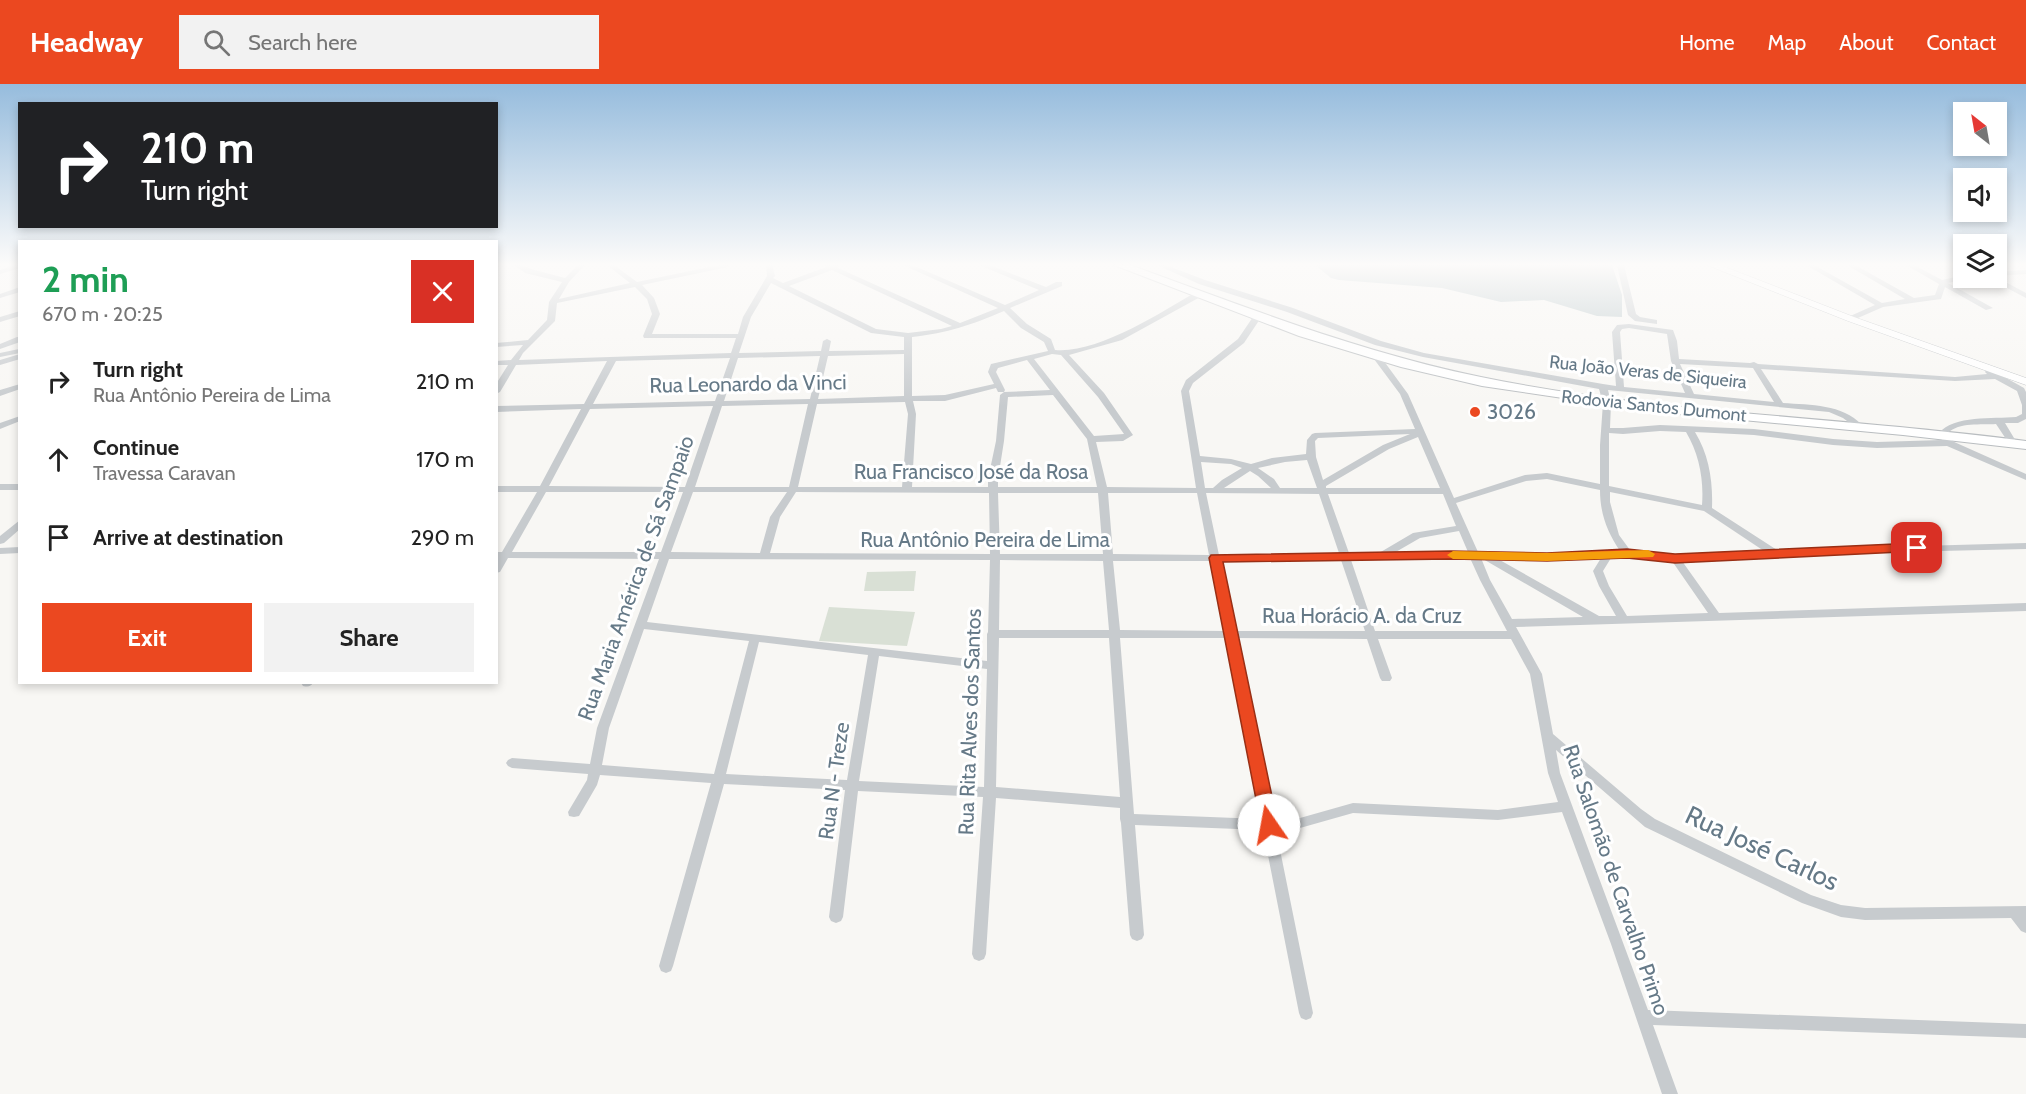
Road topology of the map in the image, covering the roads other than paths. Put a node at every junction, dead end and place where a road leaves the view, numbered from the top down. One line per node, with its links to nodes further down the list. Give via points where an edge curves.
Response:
1 (552, 312): 25 (street, via 551,321)
2 (656, 312): 22 (street, via 647,336)
3 (750, 312): 22 (street, Rua Maria América de Sá Sampaio)
4 (837, 312): 21 (street, via 874,331)
5 (930, 312): 19 (street)
6 (994, 312): 19 (street)
7 (1009, 312): 30 (street, via 1048,340)
8 (1166, 312): 32 (street, via 1119,338)
9 (1246, 312): 16 (highway, Rodovia Santos Dumont)
10 (1284, 312): 16 (street)
11 (1296, 312): 41 (street, Rua João Veras de Siqueira)
12 (1631, 312): 20 (street, via 1641,320 1670,327)
13 (1833, 312): 17 (main road)
14 (1865, 312): 17 (street)
15 (18, 314): 18 (street)
16 (1264, 319): 35 (highway, Rodovia Santos Dumont); 76 (street, via 1185,388)
17 (1851, 319): 45 (main road)
18 (0, 320)
19 (959, 326): 21 (street)
20 (1670, 332): 39 (street); 52 (street, via 1618,328)
21 (908, 335): 29 (street)
22 (741, 336): 34 (street, Rua Maria América de Sá Sampaio)
23 (18, 340): 27 (street)
24 (826, 341): 31 (street)
25 (529, 342): 26 (street); 40 (street)
26 (498, 345)
27 (0, 346)
28 (18, 351): 33 (street)
29 (907, 352): 31 (street); 57 (street)
30 (1052, 352): 32 (street); 37 (street)
31 (824, 354): 34 (street); 58 (street)
32 (1064, 354): 73 (street, via 1101,395 1129,435)
33 (0, 355)
34 (735, 355): 38 (street); 59 (street, Rua Maria América de Sá Sampaio)
35 (1375, 356): 41 (highway, Rodovia Santos Dumont); 71 (street, Rua Salomão de Carvalho Primo, via 1400,388)
36 (18, 357): 42 (street)
37 (1029, 357): 48 (street, via 994,366 992,372); 53 (street)
38 (613, 358): 40 (street); 62 (street)
39 (1675, 361): 44 (street); 56 (street)
40 (515, 362): 43 (street); 51 (street)
41 (1422, 362): 50 (street, Rua João Veras de Siqueira); 60 (highway, Rodovia Santos Dumont, via 1511,387)
42 (0, 363)
43 (498, 363)
44 (1754, 364): 46 (street, via 1955,379); 61 (street)
45 (1975, 364): 46 (street); 47 (main road)
46 (1995, 376): 64 (street, via 2023,393)
47 (2026, 382)
48 (998, 385): 55 (street); 57 (street, Rua Leonardo da Vinci, via 945,398)
49 (18, 387): 54 (street)
50 (1603, 387): 52 (street, Rua João Veras de Siqueira); 60 (street)
51 (498, 389)
52 (1620, 389): 56 (street, Rua João Veras de Siqueira)
53 (1056, 392): 55 (street); 73 (street)
54 (0, 393)
55 (1004, 395): 88 (street, Rua Rita Alves dos Santos)
56 (1690, 395): 61 (street, Rua João Veras de Siqueira)
57 (908, 398): 58 (street, Rua Leonardo da Vinci); 87 (street, via 912,414)
58 (814, 400): 59 (street, Rua Leonardo da Vinci); 86 (street)
59 (719, 403): 62 (street, Rua Leonardo da Vinci); 85 (street, Rua Maria América de Sá Sampaio)
60 (1607, 403): 67 (highway, Rodovia Santos Dumont); 70 (street)
61 (1779, 404): 67 (street, Rua João Veras de Siqueira, via 1837,412)
62 (588, 406): 63 (street, Rua Leonardo da Vinci); 84 (street)
63 (498, 409)
64 (2026, 415): 66 (street, via 2018,420)
65 (17, 420): 68 (street)
66 (1999, 421): 72 (street, via 1963,423 1949,428); 74 (street)
67 (1858, 425): 72 (highway, Rodovia Santos Dumont)
68 (0, 426)
69 (1689, 429): 70 (street); 72 (street, via 1754,432 1851,444); 95 (street, via 1705,472)
70 (1606, 430): 82 (street)
71 (1421, 432): 75 (street, via 1315,436 1311,440); 81 (street, via 1386,447); 91 (street, Rua Salomão de Carvalho Primo)
72 (1946, 438): 74 (highway, Rodovia Santos Dumont); 78 (street)
73 (1091, 439): 92 (street)
74 (2020, 444)
75 (1311, 457): 77 (street); 81 (street)
76 (1196, 459): 77 (street, via 1230,460); 93 (street)
77 (1251, 467): 89 (street); 90 (street)
78 (2026, 477)
79 (18, 487): 80 (street)
80 (0, 488)
81 (1322, 488): 90 (street, Rua Francisco José da Rosa); 91 (street, Rua Francisco José da Rosa); 108 (street)
82 (1605, 488): 94 (street, via 1540,476); 95 (street); 102 (street, via 1614,535)
83 (498, 489): 84 (street, Rua Francisco José da Rosa)
84 (543, 489): 85 (street, Rua Francisco José da Rosa); 105 (street)
85 (690, 489): 86 (street, Rua Francisco José da Rosa); 107 (street, Rua Maria América de Sá Sampaio)
86 (793, 490): 87 (street, Rua Francisco José da Rosa); 110 (street, via 779,508)
87 (907, 490): 88 (street, Rua Francisco José da Rosa)
88 (993, 490): 92 (street, Rua Francisco José da Rosa); 111 (street, Rua Rita Alves dos Santos)
89 (1215, 490): 90 (street, Rua Francisco José da Rosa); 93 (street, Rua Francisco José da Rosa)
90 (1278, 490)
91 (1446, 490): 94 (street, Rua Salomão de Carvalho Primo)
92 (1101, 491): 93 (street, Rua Francisco José da Rosa); 112 (street)
93 (1201, 491): 113 (street)
94 (1451, 502): 97 (street, Rua Salomão de Carvalho Primo)
95 (1707, 509): 103 (street)
96 (18, 525): 98 (street)
97 (1461, 528): 106 (street, via 1418,535); 109 (street, Rua Salomão de Carvalho Primo)
98 (0, 541)
99 (2026, 546): 103 (street, Rua Antônio Pereira de Lima)
100 (18, 550): 101 (street)
101 (0, 551)
102 (1627, 553): 104 (street, Rua Antônio Pereira de Lima); 114 (street, Rua Antônio Pereira de Lima)
103 (1774, 553): 114 (street, Rua Antônio Pereira de Lima)
104 (1608, 554): 109 (street, Rua Antônio Pereira de Lima); 117 (street, via 1598,571)
105 (501, 555): 107 (street, Rua Antônio Pereira de Lima)
106 (1383, 555): 108 (street, Rua Antônio Pereira de Lima); 109 (street, Rua Antônio Pereira de Lima)
107 (666, 556): 110 (street, Rua Antônio Pereira de Lima); 119 (street, Rua Maria América de Sá Sampaio)
108 (1343, 556): 113 (street, Rua Antônio Pereira de Lima); 124 (street)
109 (1480, 556): 118 (street); 120 (street, Rua Salomão de Carvalho Primo, via 1493,596)
110 (764, 557): 111 (street, Rua Antônio Pereira de Lima)
111 (995, 557): 112 (street, Rua Antônio Pereira de Lima); 121 (street, Rua Rita Alves dos Santos)
112 (1108, 557): 113 (street, Rua Antônio Pereira de Lima); 122 (street)
113 (1215, 558): 123 (street)
114 (1675, 558): 116 (street)
115 (2026, 607): 116 (street, Rua Horácio A. da Cruz)
116 (1716, 616): 117 (street, Rua Horácio A. da Cruz)
117 (1624, 620): 118 (street, Rua Horácio A. da Cruz)
118 (1598, 621): 120 (street, Rua Horácio A. da Cruz)
119 (641, 625): 125 (street); 131 (street, Rua Maria América de Sá Sampaio, via 599,741)
120 (1512, 629): 124 (street, Rua Horácio A. da Cruz); 129 (street, Rua Salomão de Carvalho Primo, via 1536,674)
121 (992, 634): 122 (street, Rua Horácio A. da Cruz); 127 (street, Rua Rita Alves dos Santos)
122 (1115, 635): 123 (street, Rua Horácio A. da Cruz); 135 (street)
123 (1230, 635): 124 (street, Rua Horácio A. da Cruz); 139 (street)
124 (1371, 636): 128 (street)
125 (755, 638): 126 (street); 132 (street)
126 (874, 652): 127 (street); 133 (street, Rua N - Treze)
127 (991, 665): 134 (street, Rua Rita Alves dos Santos)
128 (1386, 678)
129 (1547, 736): 136 (street, Rua Salomão de Carvalho Primo); 140 (street, Rua José Carlos, via 1650,823 1824,906 1865,914)
130 (512, 763): 131 (street)
131 (597, 768): 132 (street); 137 (street, Rua Maria América de Sá Sampaio)
132 (720, 779): 133 (street); 145 (street)
133 (852, 785): 134 (street); 141 (street, Rua N - Treze)
134 (990, 792): 135 (street); 144 (street, Rua Rita Alves dos Santos)
135 (1126, 803): 138 (street)
136 (1566, 806): 139 (street, via 1498,815 1353,808 1300,823); 147 (street, Rua Salomão de Carvalho Primo)
137 (574, 812)
138 (1126, 819): 139 (street); 143 (street)
139 (1269, 825): 146 (street)
140 (2020, 912): 142 (street)
141 (836, 917)
142 (2026, 927)
143 (1137, 934)
144 (979, 954)
145 (666, 966)
146 (1306, 1013)
147 (1642, 1017): 148 (street); 149 (street, Rua Salomão de Carvalho Primo)
148 (2026, 1031)
149 (1670, 1094)

